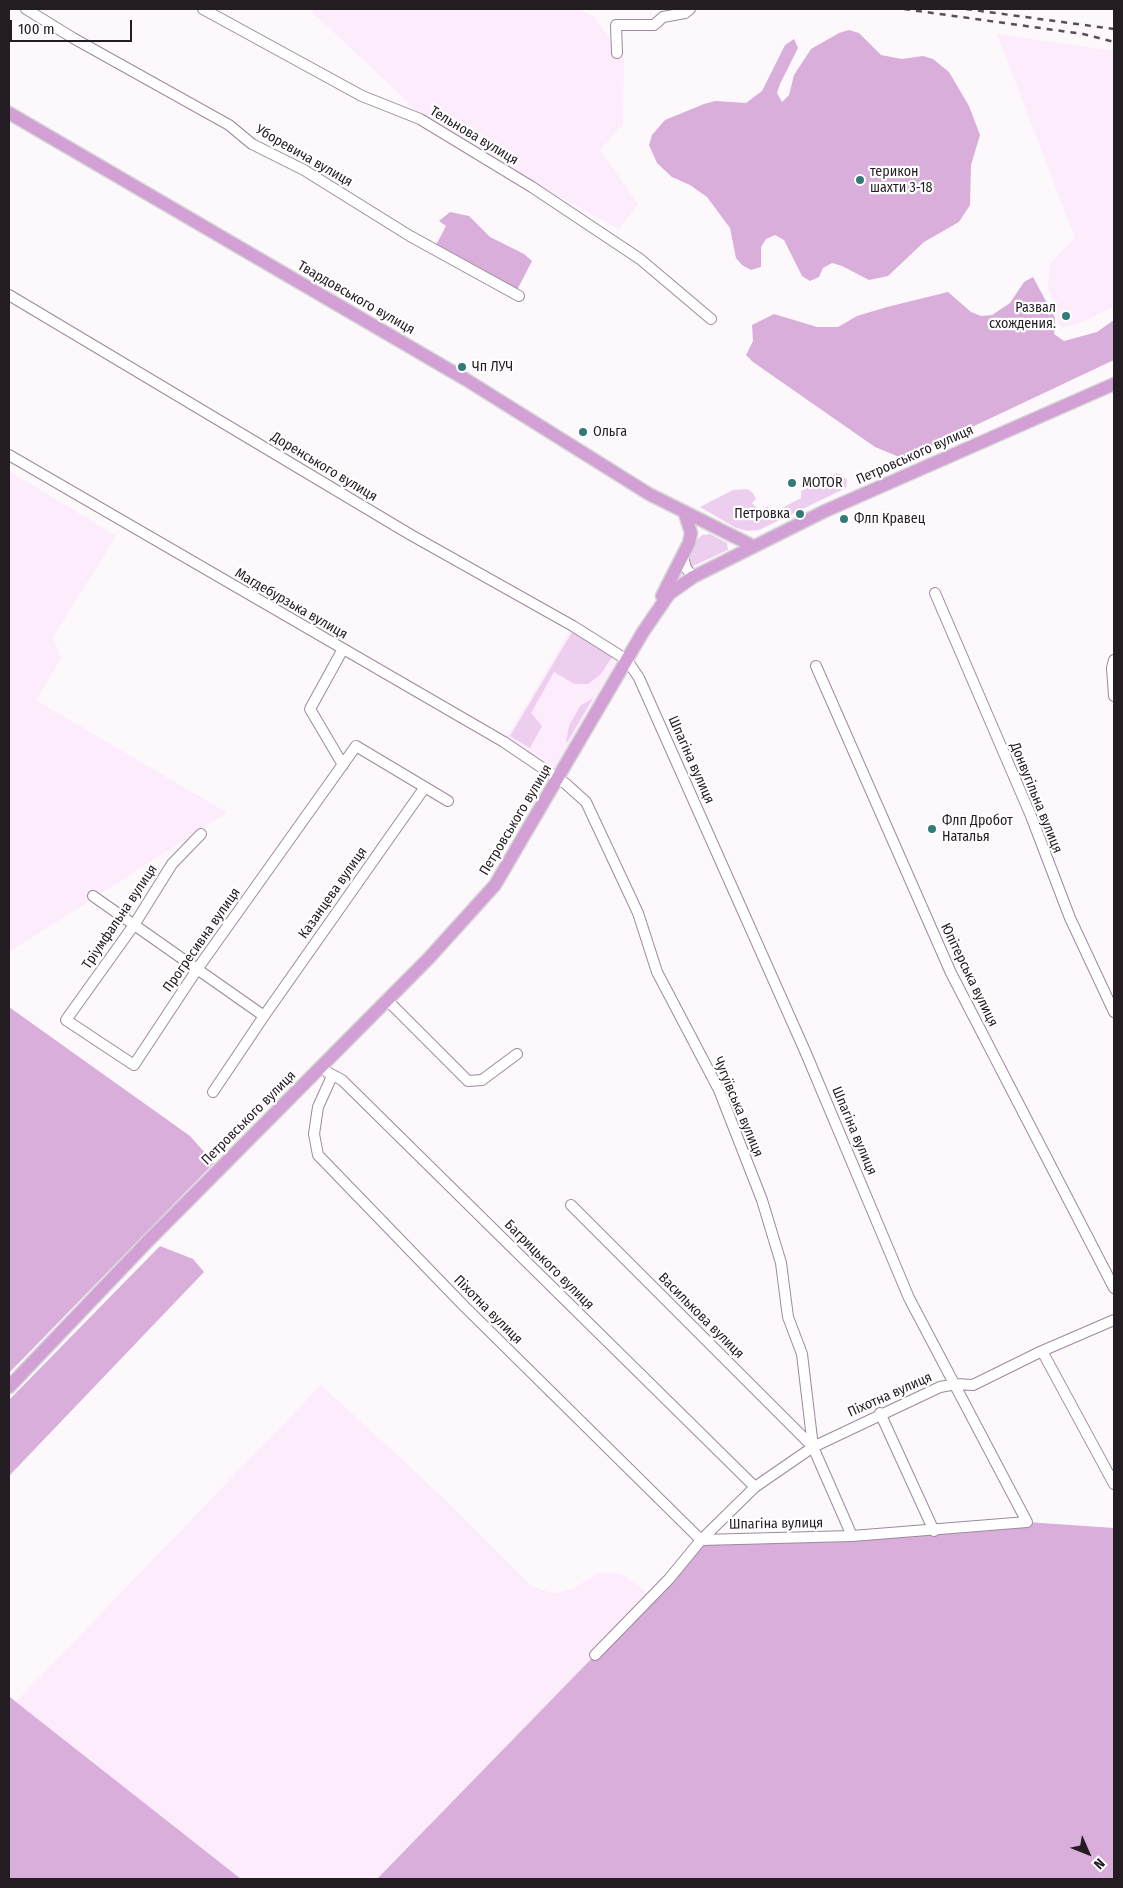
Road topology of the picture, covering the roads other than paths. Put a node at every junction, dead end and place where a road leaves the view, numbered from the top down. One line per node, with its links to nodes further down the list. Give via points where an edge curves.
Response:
1 (26, 9): 7 (street, Уборевича вулиця, via 229,125 252,144 304,170 410,236)
2 (202, 9): 8 (street, Тельнова вулиця, via 362,96 420,119 516,177 640,259)
3 (690, 9): 4 (street, via 685,14 663,17 654,25 616,25)
4 (617, 54)
5 (9, 113): 11 (main road, Твардовського вулиця, via 465,379)
6 (9, 295): 18 (street, Доренського вулиця)
7 (519, 296)
8 (711, 320)
9 (1114, 384): 12 (main road, Петровського вулиця)
10 (9, 455): 17 (street, Магдебурзька вулиця)
11 (685, 514): 12 (main road, Твардовського вулиця); 13 (main road, via 691,533)
12 (752, 546): 14 (main road, Петровського вулиця)
13 (683, 557): 14 (street); 16 (main road)
14 (693, 577): 16 (main road, Петровського вулиця, via 669,594)
15 (935, 592): 31 (street, Донвугільна вулиця, via 1031,816 1070,918)
16 (643, 632): 18 (main road, Петровського вулиця)
17 (343, 649): 22 (street, via 310,709); 23 (street, Магдебурзька вулиця, via 504,742)
18 (627, 660): 23 (main road, Петровського вулиця); 42 (street, Шпагіна вулиця, via 639,678 801,1042 909,1298)
19 (1114, 660): 21 (street)
20 (816, 666): 39 (street, Юпітерська вулиця, via 951,973)
21 (1114, 696)
22 (343, 765): 24 (street, Прогресивна вулиця, via 356,746); 29 (street, Прогресивна вулиця)
23 (558, 779): 30 (main road, Петровського вулиця, via 495,885 463,923); 45 (street, Чугуївська вулиця, via 586,802 638,912 657,972 719,1090 762,1200 780,1263 788,1317 802,1354)
24 (425, 787): 25 (street, Прогресивна вулиця); 32 (street, Казанцева вулиця)
25 (448, 801)
26 (201, 834): 28 (street, Тріумфальна вулиця, via 172,864)
27 (94, 896): 28 (street)
28 (134, 925): 29 (street); 33 (street, Тріумфальна вулиця)
29 (198, 968): 32 (street); 33 (street, Прогресивна вулиця, via 134,1065)
30 (386, 1000): 34 (street, via 468,1081 482,1080); 35 (main road, Петровського вулиця)
31 (1114, 1012)
32 (264, 1016): 37 (street, Казанцева вулиця)
33 (66, 1020)
34 (517, 1054)
35 (321, 1066): 36 (street, Багрицького вулиця); 43 (main road, Петровського вулиця)
36 (332, 1076): 47 (street, Багрицького вулиця, via 342,1080); 50 (street, Піхотна вулиця, via 318,1107 314,1134 318,1155 464,1306)
37 (213, 1092)
38 (571, 1205): 45 (street, Василькова вулиця)
39 (1114, 1288)
40 (1114, 1320): 41 (street, Піхотна вулиця)
41 (1042, 1352): 42 (street, Піхотна вулиця, via 973,1385); 46 (street)
42 (956, 1384): 44 (street, Піхотна вулиця, via 940,1386); 48 (street, Шпагіна вулиця, via 1027,1522)
43 (9, 1387)
44 (880, 1413): 45 (street, Піхотна вулиця); 48 (street)
45 (813, 1447): 47 (street, Піхотна вулиця); 49 (street, Шпагіна вулиця)
46 (1114, 1484)
47 (755, 1487): 50 (street, Піхотна вулиця)
48 (934, 1532): 49 (street, Шпагіна вулиця)
49 (852, 1536): 50 (street, Шпагіна вулиця)
50 (701, 1540): 51 (street, Піхотна вулиця, via 669,1579)
51 (595, 1655)

